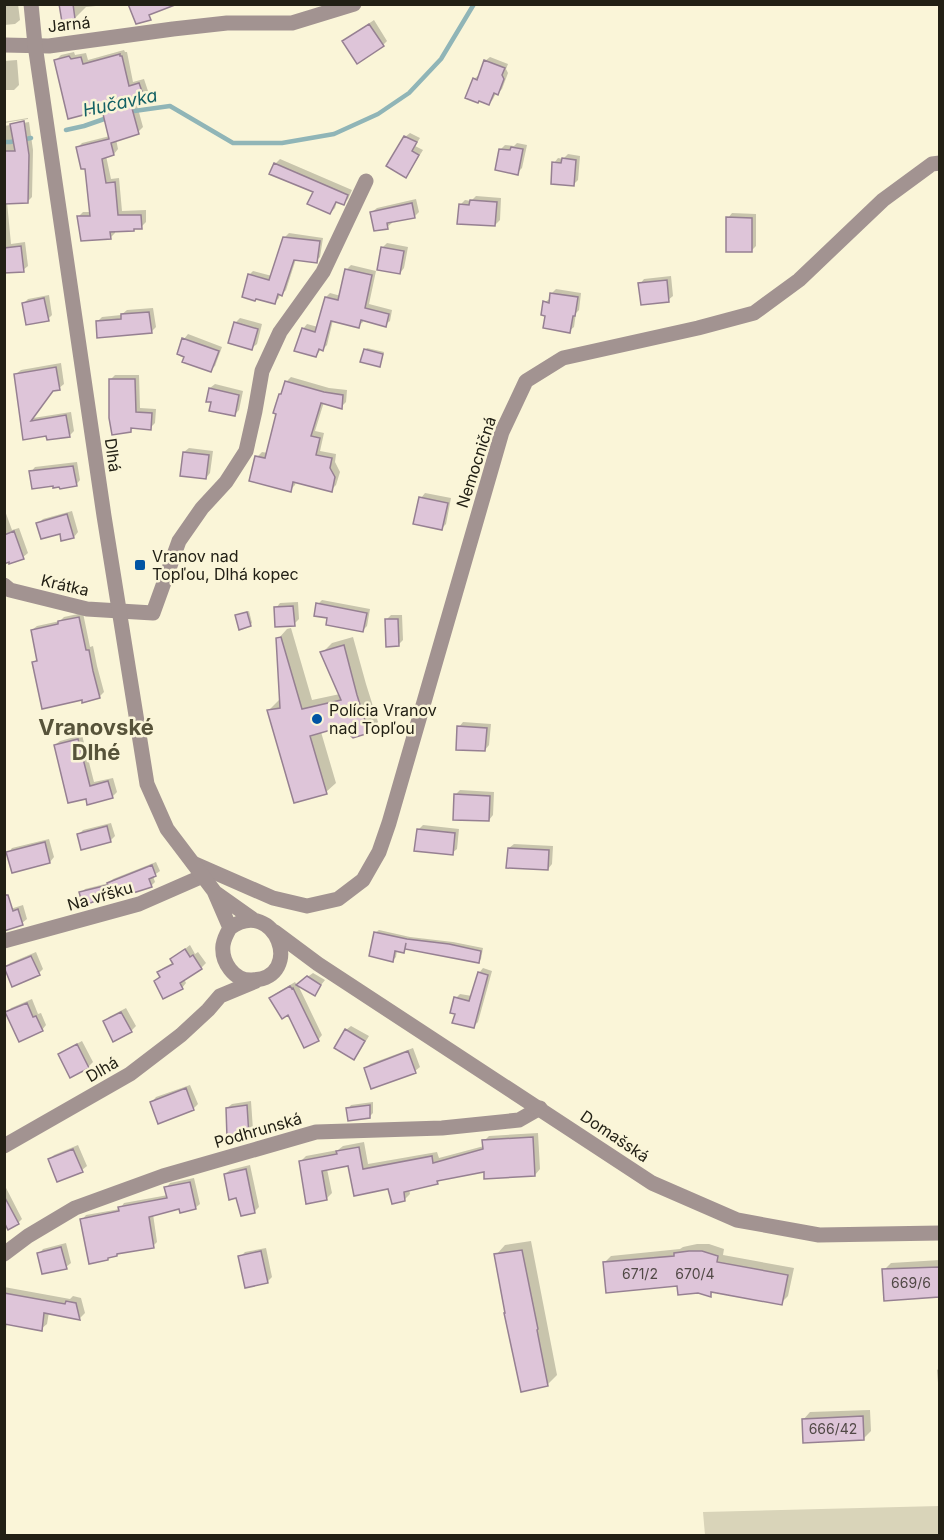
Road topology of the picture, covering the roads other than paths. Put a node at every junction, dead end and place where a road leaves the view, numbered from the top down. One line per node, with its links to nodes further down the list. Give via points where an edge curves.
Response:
1 (31, 4): 4 (street, Dlhá)
2 (354, 4): 4 (street, Jarná, via 292,23 227,23)
3 (4, 45): 4 (street, Jarná)
4 (35, 45): 8 (street, Dlhá)
5 (939, 163): 11 (street, Nemocničná, via 932,164 883,200 799,279 754,313 563,358 526,381 502,432 389,823 363,880 338,899 307,906)
6 (366, 181): 8 (street, via 323,272 280,332 262,371 246,452 179,541 153,613)
7 (4, 585): 8 (street, Krátka, via 10,590 87,609)
8 (119, 611): 9 (street, Dlhá, via 147,784 167,829)
9 (192, 863): 10 (street, Dlhá); 11 (street, Nemocničná)
10 (203, 876): 12 (street, Dlhá); 16 (street, Na vŕšku, via 139,904)
11 (235, 883): 12 (street, via 219,880 214,883)
12 (214, 891): 13 (street); 14 (street)
13 (254, 920): 14 (street, via 237,922); 15 (street)
14 (230, 928): 18 (street, via 223,947)
15 (273, 931): 17 (street, Domašská); 19 (street, via 281,948)
16 (4, 941)
17 (309, 957): 19 (street); 22 (street, Domašská)
18 (224, 958): 20 (street, via 237,976); 21 (street)
19 (280, 962): 20 (street, via 271,974)
20 (259, 980): 21 (street)
21 (219, 996): 23 (street, Dlhá, via 181,1035 130,1074)
22 (540, 1108): 24 (street, Domašská, via 652,1183 737,1220 819,1235); 25 (street, Podhrunská, via 519,1120 442,1128 316,1132 163,1176 75,1208)
23 (4, 1146)
24 (939, 1233)
25 (4, 1254)

